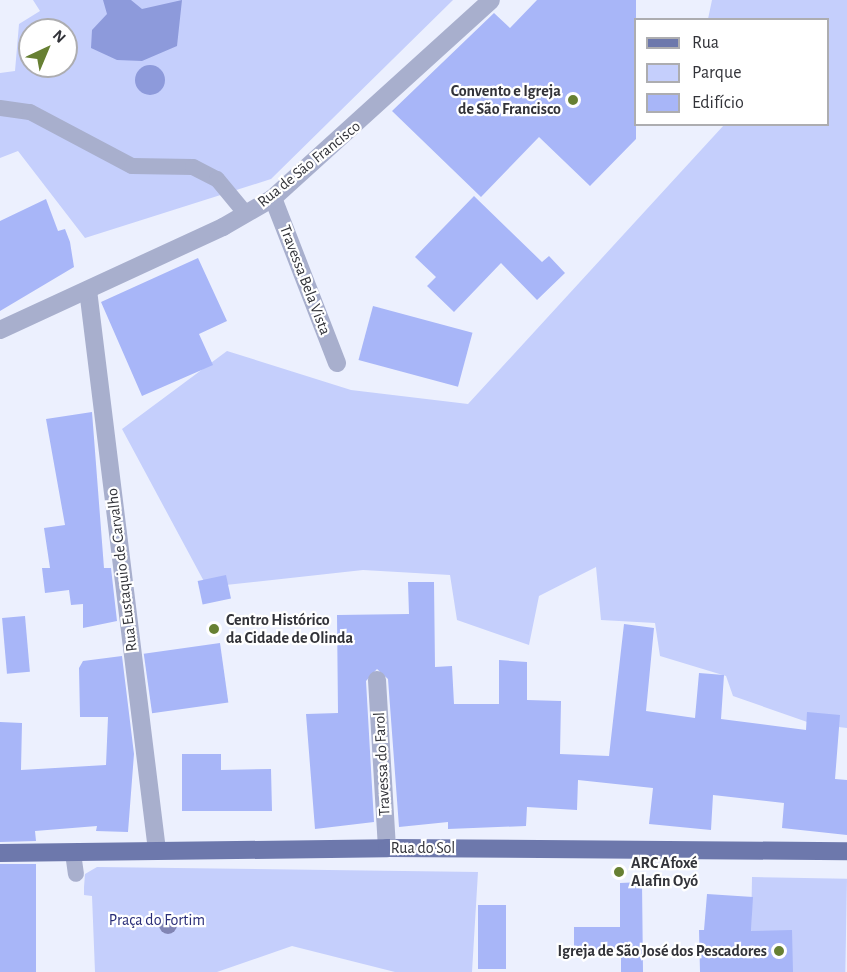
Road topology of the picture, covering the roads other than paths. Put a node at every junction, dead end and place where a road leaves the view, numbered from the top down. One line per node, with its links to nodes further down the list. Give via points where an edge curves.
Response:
1 (491, 0): 3 (street, Rua de São Francisco)
2 (0, 108): 4 (lane, via 30,112 132,166 193,167 217,179)
3 (273, 198): 4 (street, Rua de São Francisco); 7 (street, Travessa Bela Vista)
4 (246, 214): 5 (street, Rua de São Francisco)
5 (88, 290): 6 (street, Rua de São Francisco); 10 (street, Rua Eustaquio de Carvalho)
6 (0, 330)
7 (337, 363)
8 (377, 680): 9 (street, Travessa do Farol)
9 (387, 848): 10 (main road, Rua do Sol); 11 (main road, Rua do Sol)
10 (157, 850): 13 (main road, Rua do Sol)
11 (847, 851)
12 (0, 853): 13 (main road, Rua do Sol)
13 (74, 853): 14 (lane)
14 (76, 874)

